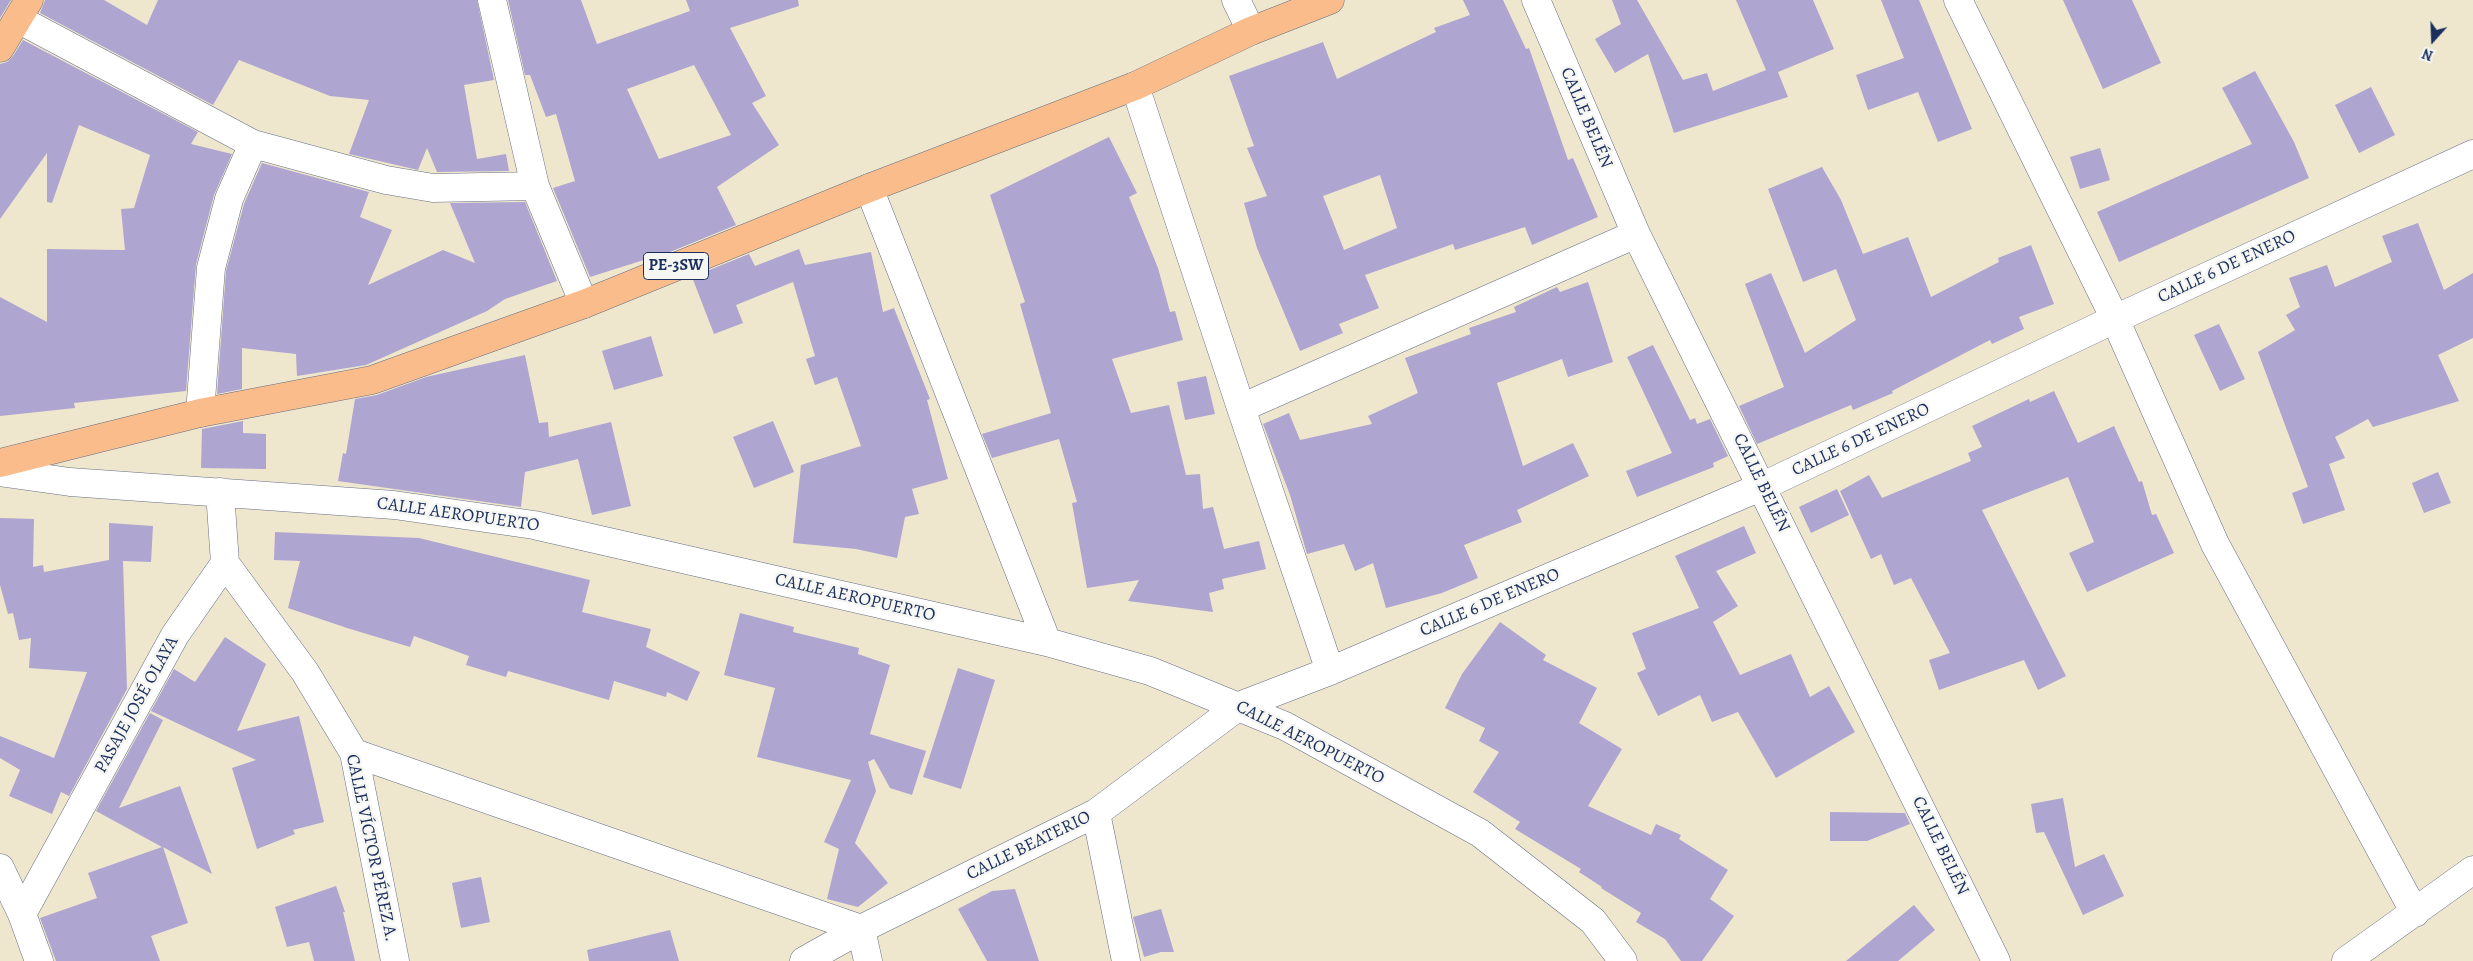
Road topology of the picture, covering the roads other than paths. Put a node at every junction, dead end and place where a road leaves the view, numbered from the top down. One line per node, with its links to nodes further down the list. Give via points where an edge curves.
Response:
1 (492, 0): 12 (street)
2 (1236, 0): 7 (street)
3 (1330, 0): 7 (main road, PE-3SW)
4 (1536, 0): 14 (street, CALLE BELÉN)
5 (1958, 0): 16 (street)
6 (23, 9): 8 (main road); 10 (street)
7 (1251, 31): 9 (main road, PE-3SW)
8 (0, 48)
9 (1135, 86): 13 (main road, PE-3SW); 17 (street)
10 (253, 144): 12 (street, via 386,180 432,188); 18 (street, via 229,199 211,268)
11 (2472, 156): 16 (street, CALLE 6 DE ENERO)
12 (535, 186): 15 (street)
13 (869, 188): 15 (main road, PE-3SW); 24 (street)
14 (1636, 234): 17 (street); 21 (street, CALLE BELÉN)
15 (584, 304): 18 (main road, PE-3SW, via 372,380)
16 (2115, 319): 21 (street, CALLE 6 DE ENERO); 31 (street, via 2215,544)
17 (1241, 408): 25 (street)
18 (200, 413): 19 (main road, PE-3SW)
19 (0, 463)
20 (0, 472): 22 (street, CALLE AEROPUERTO, via 70,482)
21 (1763, 486): 25 (street, CALLE 6 DE ENERO); 40 (street, CALLE BELÉN)
22 (220, 492): 23 (street); 24 (street, CALLE AEROPUERTO, via 394,505 534,524)
23 (225, 563): 27 (street, CALLE VÍCTOR PÉREZ A., via 305,672); 32 (street, PASAJE JOSÉ OLAYA, via 175,635)
24 (1047, 642): 26 (street, CALLE AEROPUERTO, via 1150,671)
25 (1330, 671): 26 (street, CALLE 6 DE ENERO)
26 (1240, 706): 28 (street, CALLE BEATERIO); 39 (street, CALLE AEROPUERTO, via 1285,726 1480,834 1593,921)
27 (354, 753): 33 (street); 35 (street, CALLE VÍCTOR PÉREZ A.)
28 (1096, 813): 33 (street, CALLE BEATERIO); 38 (street)
29 (0, 868): 32 (street)
30 (2473, 870): 31 (street)
31 (2415, 913): 41 (street)
32 (22, 914): 34 (street)
33 (861, 929): 36 (street, CALLE BEATERIO); 37 (street)
34 (39, 961)
35 (395, 961)
36 (804, 961)
37 (868, 961)
38 (1126, 961)
39 (1623, 961)
40 (1996, 961)
41 (2346, 961)

